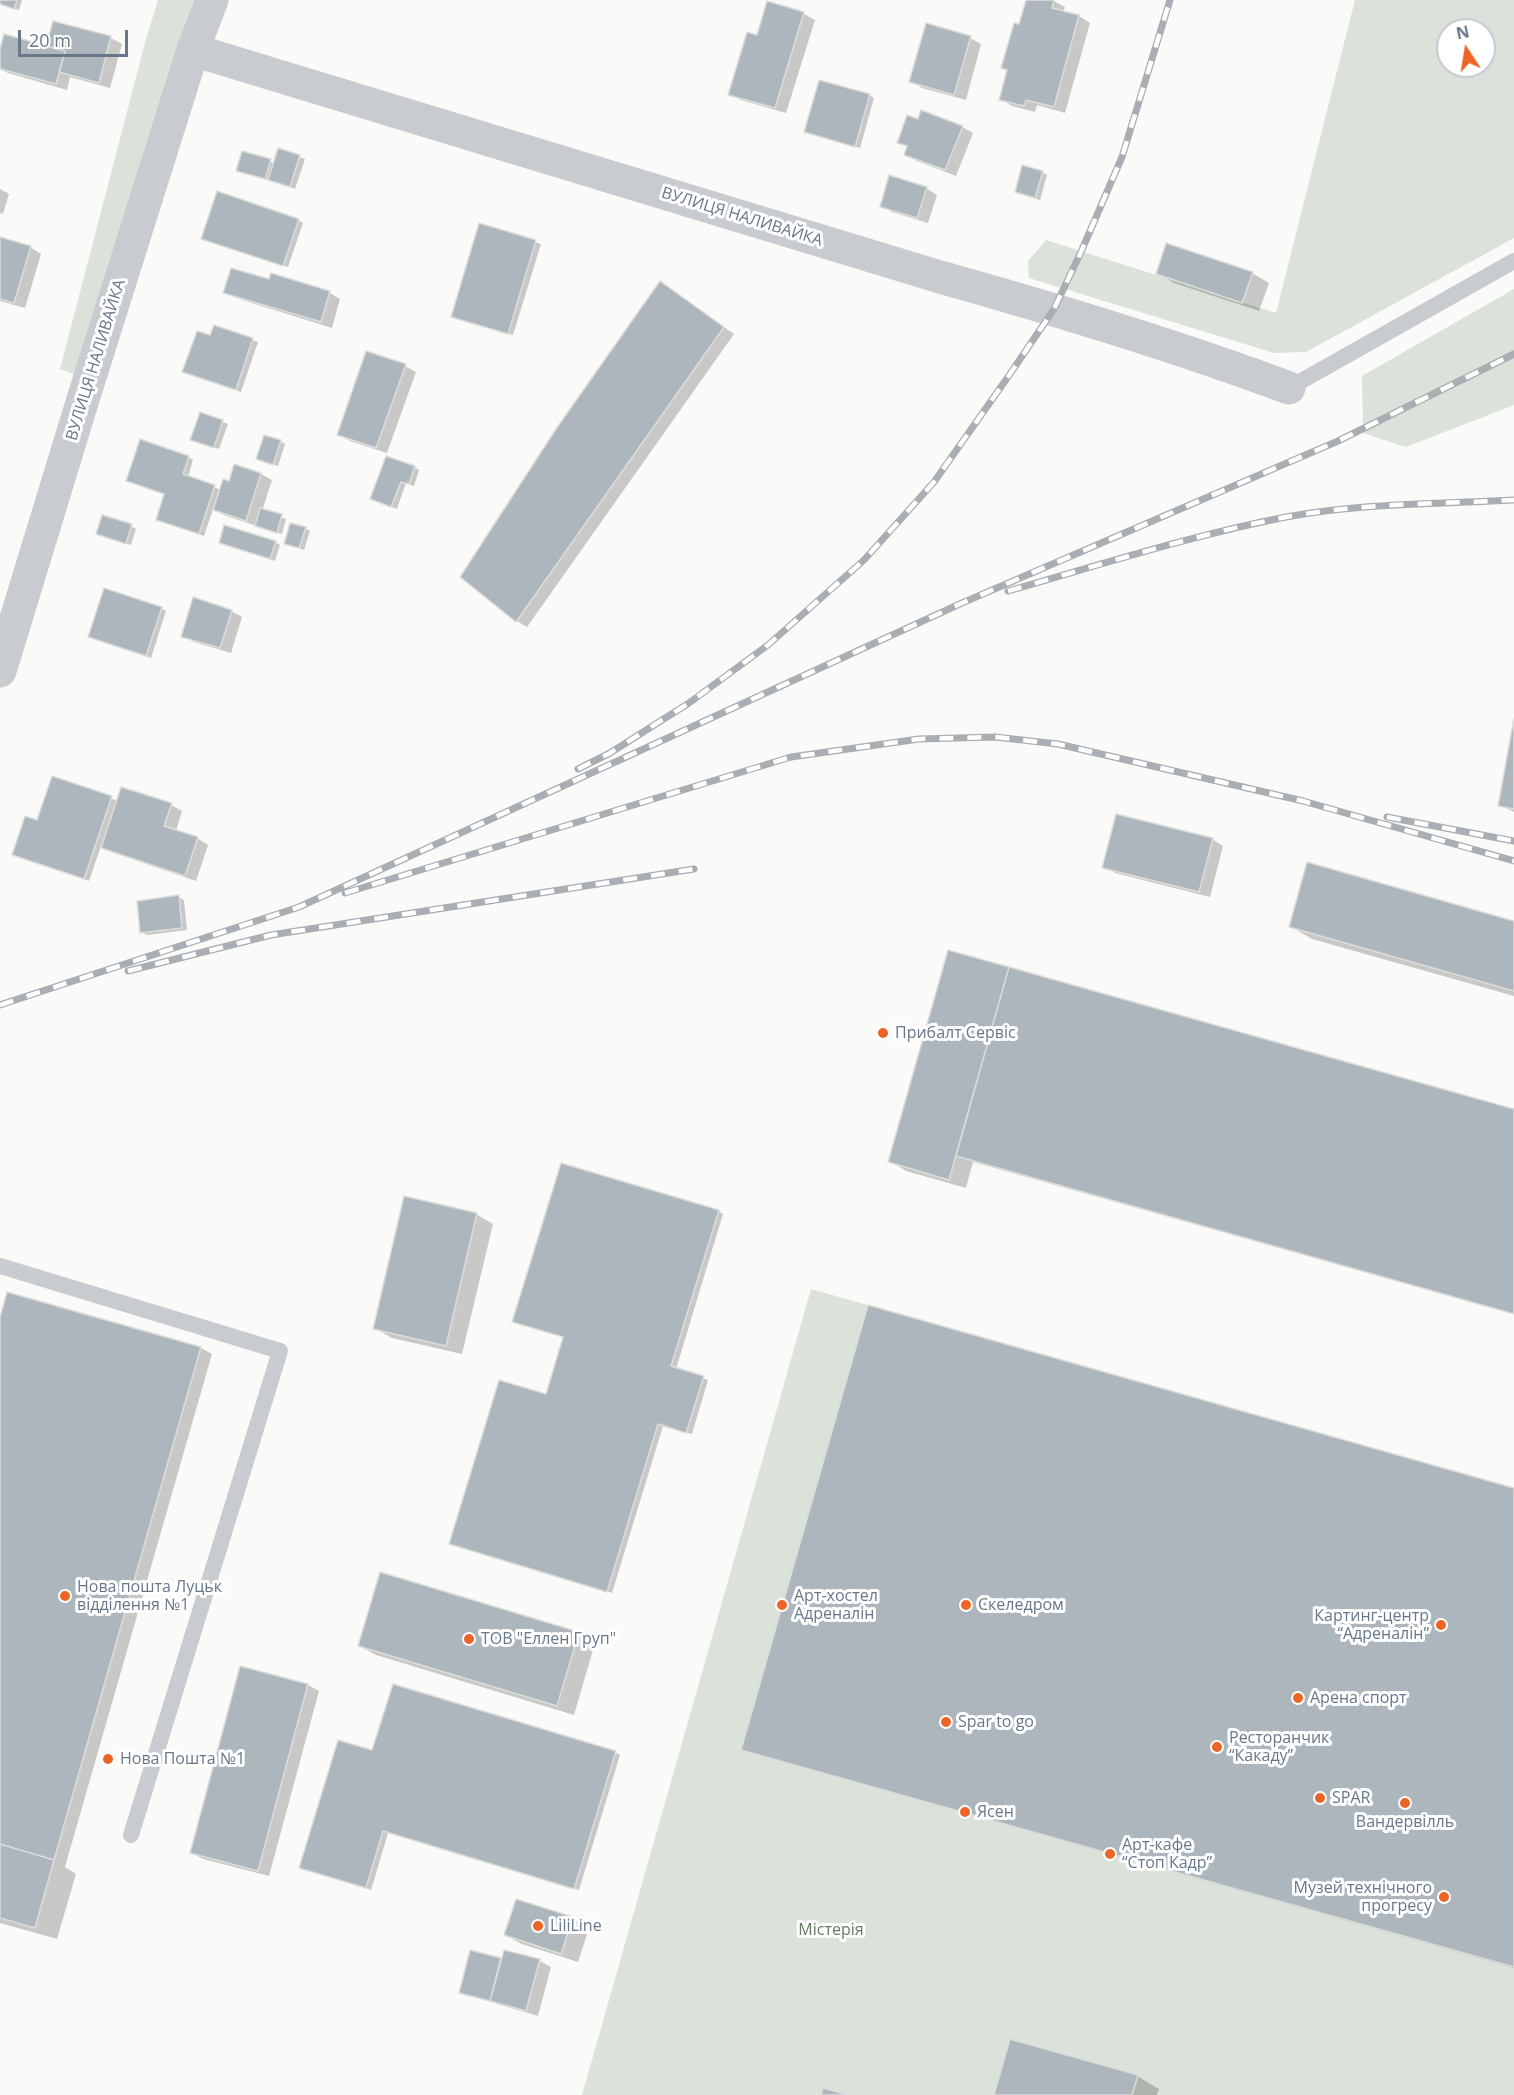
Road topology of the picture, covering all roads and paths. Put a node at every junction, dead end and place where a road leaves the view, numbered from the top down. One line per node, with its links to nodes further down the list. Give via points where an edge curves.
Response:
1 (212, 0): 2 (street, ВУЛИЦЯ НАЛИВАЙКА)
2 (193, 50): 4 (street, ВУЛИЦЯ НАЛИВАЙКА, via 1054,309 1204,356); 5 (street, ВУЛИЦЯ НАЛИВАЙКА)
3 (1514, 261): 4 (lane)
4 (1289, 388)
5 (0, 671)
6 (0, 1266): 7 (lane, via 280,1351)
7 (131, 1835)

